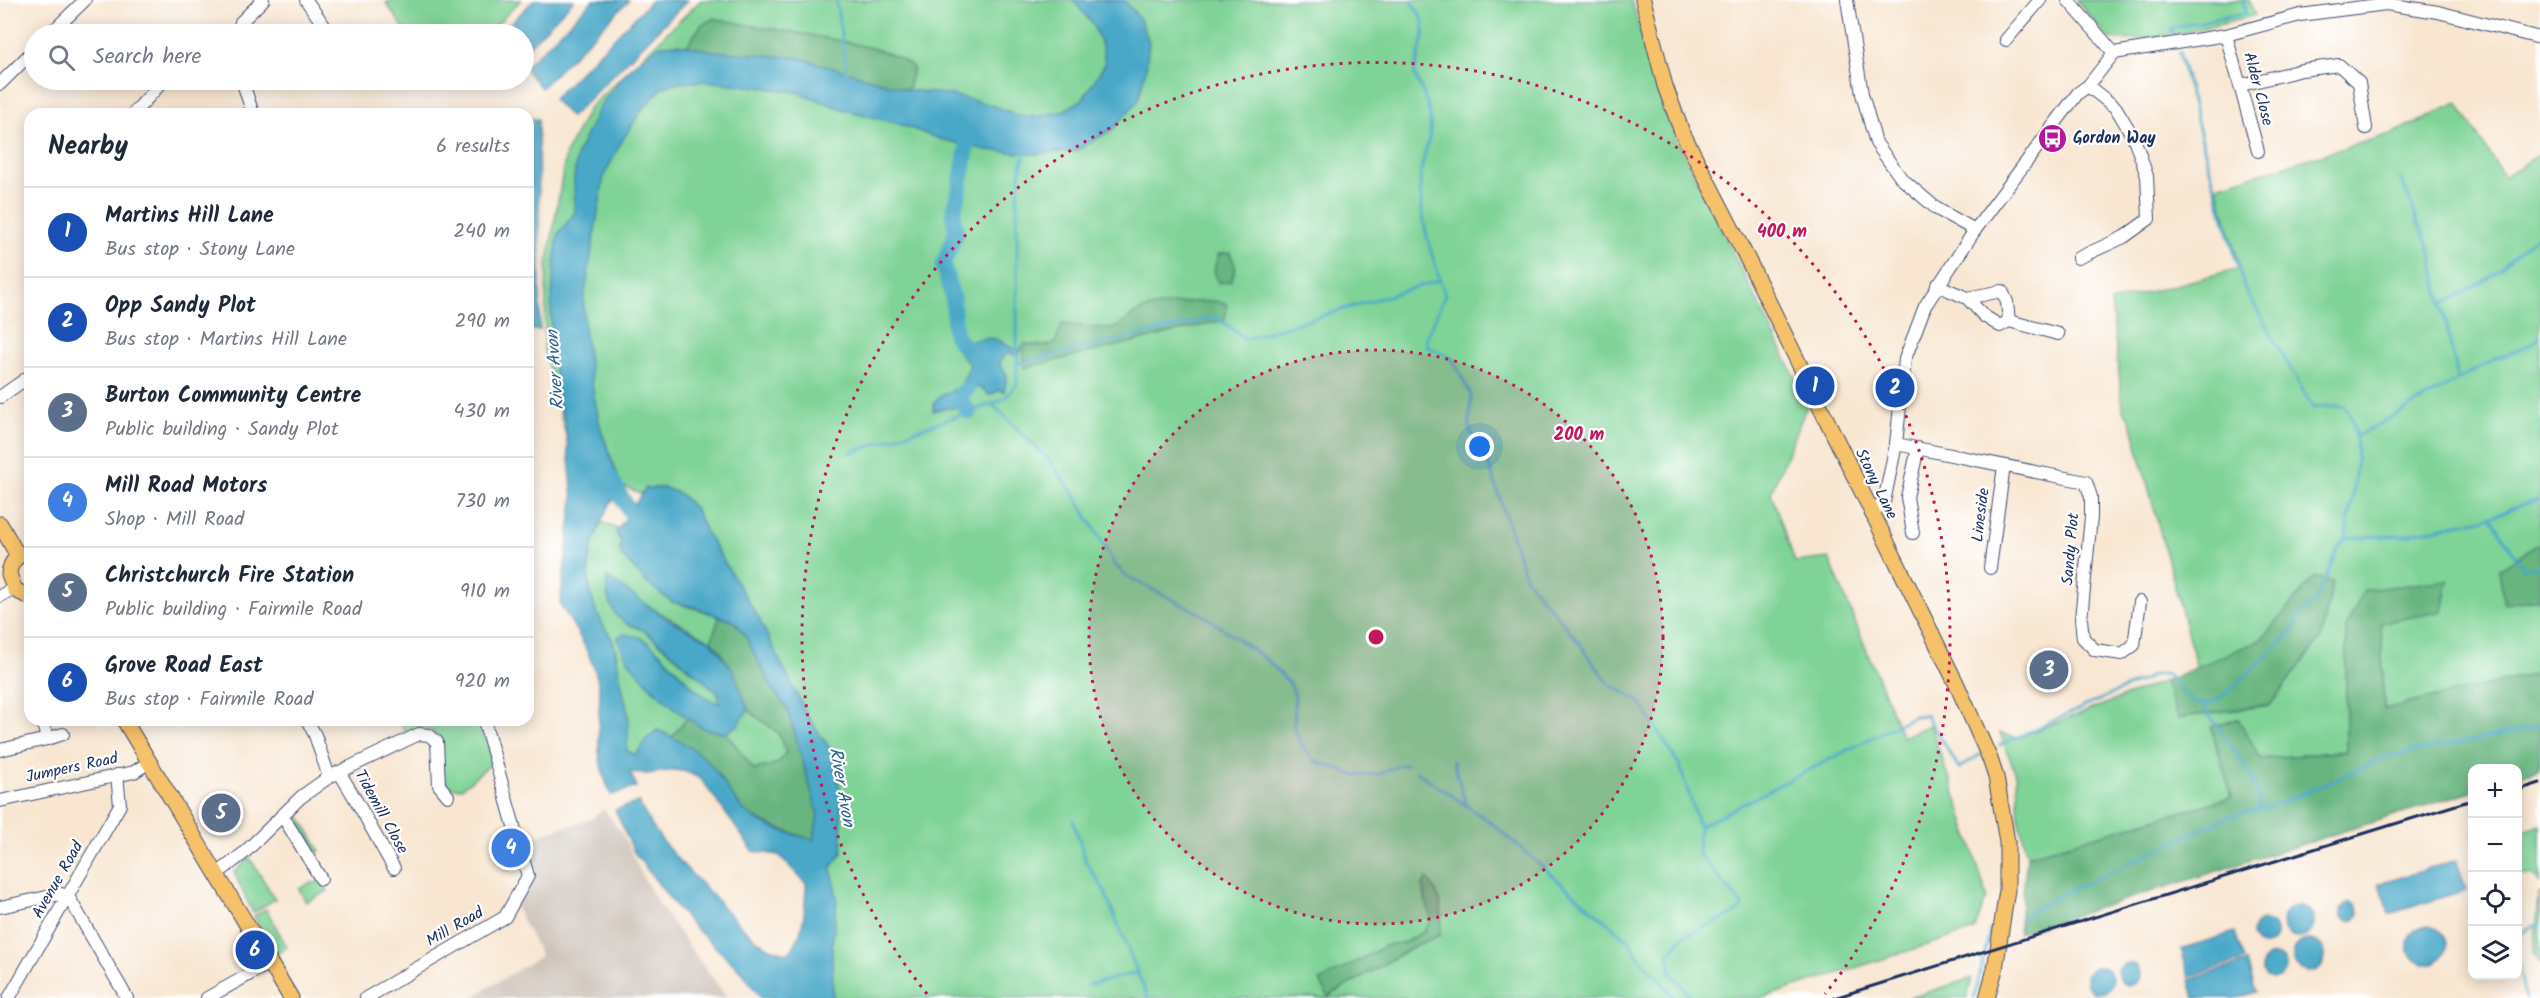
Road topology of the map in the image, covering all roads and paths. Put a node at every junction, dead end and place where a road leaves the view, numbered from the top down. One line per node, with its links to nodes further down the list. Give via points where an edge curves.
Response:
1 (85, 0): 9 (street)
2 (263, 0): 10 (street)
3 (306, 0): 11 (street)
4 (1643, 0): 37 (main road, Stony Lane, via 1665,86 1682,132)
5 (1847, 0): 26 (street, via 1862,94 1876,143 1901,178 1936,210)
6 (2040, 0): 14 (street)
7 (2068, 0): 15 (street)
8 (2387, 2): 12 (street, via 2301,15); 13 (street)
9 (60, 24)
10 (241, 24)
11 (323, 24)
12 (2226, 35): 15 (street); 18 (street, Alder Close)
13 (2540, 38)
14 (2006, 40)
15 (2114, 53): 19 (street)
16 (24, 60): 17 (street)
17 (0, 84)
18 (2241, 85): 24 (street, via 2339,65 2359,83); 25 (street, Alder Close)
19 (2088, 86): 26 (street, via 2078,93); 27 (street, via 2116,108 2134,138 2147,176 2150,219 2124,237)
20 (155, 90): 22 (street)
21 (245, 90): 23 (street)
22 (138, 108)
23 (251, 108)
24 (2366, 128)
25 (2258, 151)
26 (1975, 230): 28 (street)
27 (2078, 258)
28 (1937, 285): 29 (street); 34 (street, via 1905,359)
29 (1967, 298): 30 (street, via 2000,326); 30 (street, via 2002,291)
30 (2009, 321): 31 (street)
31 (2058, 334)
32 (24, 380): 33 (street)
33 (0, 397)
34 (1896, 444): 35 (street, Sandy Plot); 37 (street, via 1884,502)
35 (1918, 448): 36 (street, Sandy Plot); 39 (street, via 1906,497)
36 (2004, 466): 41 (street, Lineside); 44 (street, Sandy Plot, via 2086,482 2091,517 2081,618 2083,638 2094,650 2122,654 2134,645)
37 (1871, 514): 69 (main road, Stony Lane, via 1957,685 1996,777 2007,842 2007,890)
38 (0, 524): 40 (main road)
39 (1913, 533)
40 (24, 554): 42 (main road, via 12,563)
41 (1990, 568)
42 (7, 592): 43 (main road)
43 (24, 596)
44 (2140, 602)
45 (43, 726): 50 (street)
46 (127, 726): 52 (main road)
47 (310, 726): 53 (street, Tidemill Close)
48 (486, 726): 68 (street, Mill Road, via 528,876 505,917)
49 (63, 735): 50 (street)
50 (46, 739): 51 (street)
51 (0, 750)
52 (148, 763): 54 (street, Jumpers Road); 59 (main road)
53 (334, 774): 55 (street, via 424,734 437,742 439,785); 57 (street); 58 (street, Tidemill Close, via 361,806)
54 (117, 776): 56 (street, Jumpers Road); 61 (street, Avenue Road, via 120,805)
55 (448, 796)
56 (0, 801)
57 (282, 815): 59 (street); 60 (street)
58 (394, 868)
59 (217, 874): 63 (main road)
60 (321, 879)
61 (68, 896): 62 (street, via 61,894); 64 (street, Avenue Road); 65 (street)
62 (0, 907)
63 (270, 963): 66 (street); 67 (main road)
64 (9, 998)
65 (127, 998)
66 (207, 998)
67 (291, 998)
68 (366, 998)
69 (1987, 998)

